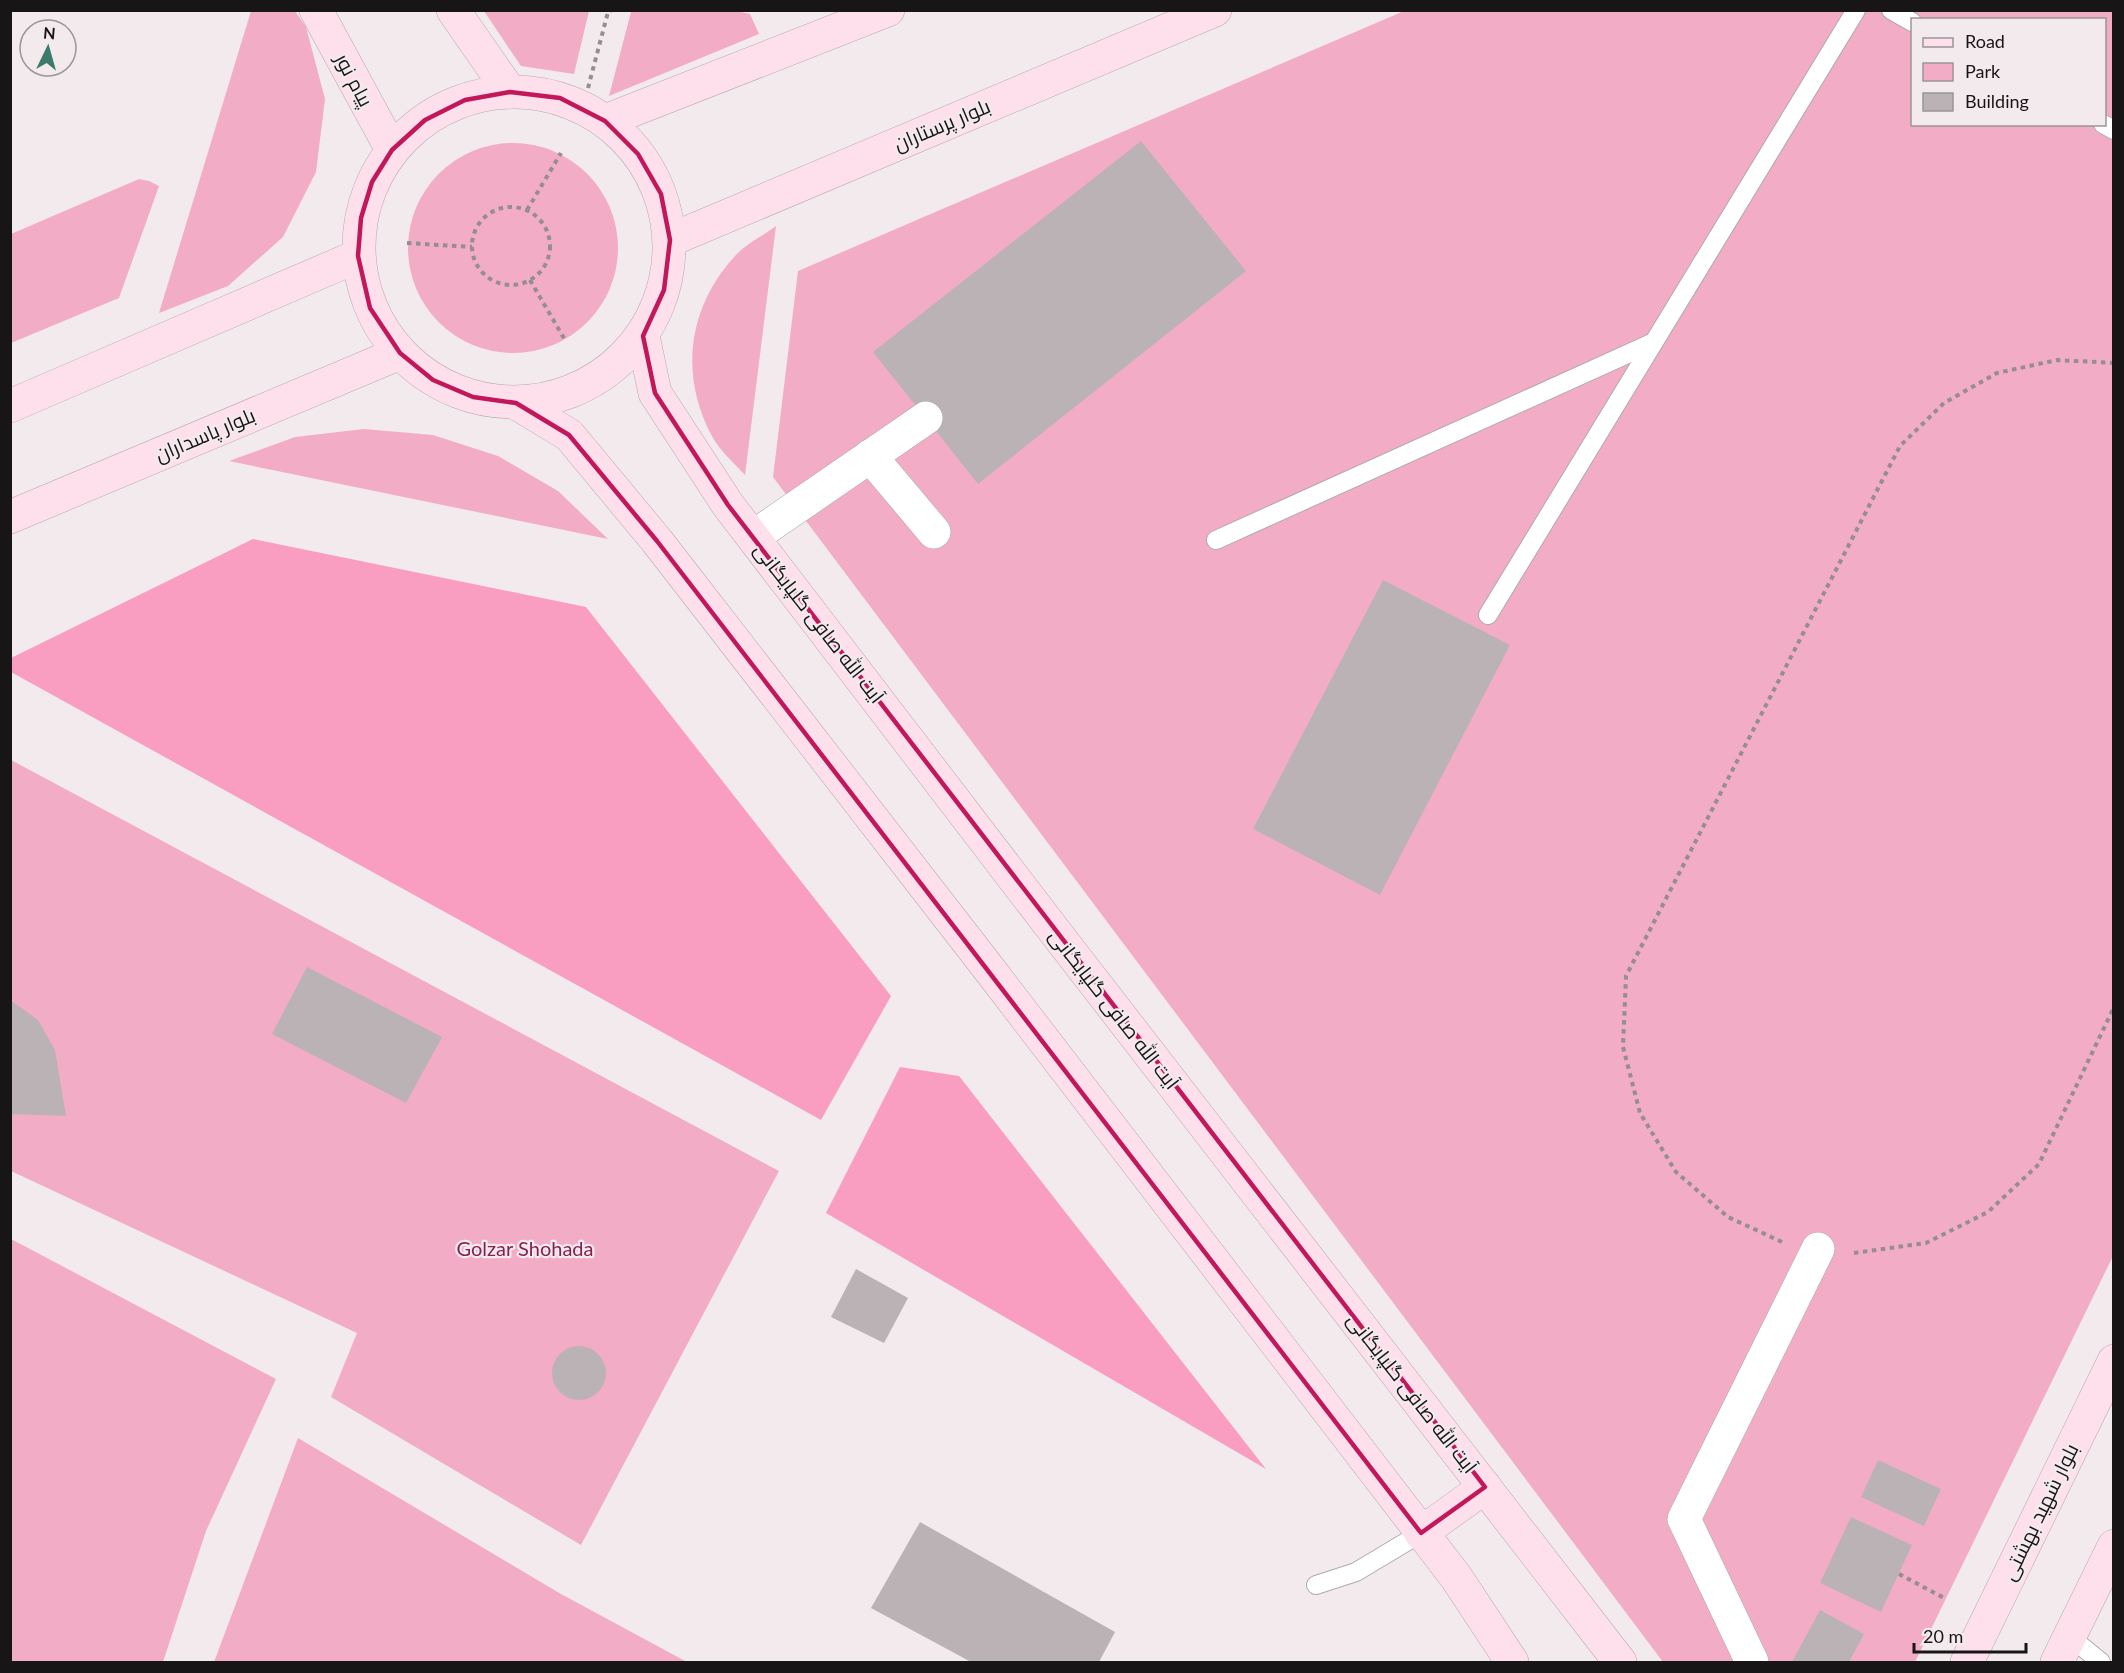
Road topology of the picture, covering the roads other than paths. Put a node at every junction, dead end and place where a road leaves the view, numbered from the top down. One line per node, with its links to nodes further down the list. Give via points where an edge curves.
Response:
1 (316, 10): 10 (main road, پیام نور)
2 (453, 10): 8 (main road)
3 (888, 10): 9 (main road)
4 (1215, 10): 11 (main road, بلوار پرستاران)
5 (1856, 10): 14 (lane)
6 (1891, 10): 7 (lane)
7 (1911, 21)
8 (510, 92): 9 (main road, via 560,98); 10 (main road, via 465,100 425,120)
9 (594, 116): 11 (main road, via 638,154 661,194)
10 (392, 150): 12 (main road, via 372,182 361,218)
11 (670, 240): 13 (main road, via 664,290)
12 (358, 256): 15 (main road, via 370,308); 17 (main road)
13 (643, 336): 16 (main road, via 608,371 565,394); 22 (main road, آیت الله صافی گلپایگانی, via 655,393)
14 (1654, 342): 23 (lane); 24 (lane)
15 (400, 353): 16 (main road, via 433,380 453,389 473,397); 20 (main road, بلوار پاسداران)
16 (516, 403): 28 (main road, via 568,435 657,541)
17 (10, 406)
18 (926, 418): 19 (street)
19 (870, 456): 21 (street); 22 (street)
20 (10, 517)
21 (934, 532)
22 (753, 537): 27 (main road, آیت الله صافی گلپایگانی)
23 (1216, 540)
24 (1488, 615)
25 (1818, 1249): 34 (street, via 1684,1519)
26 (2114, 1361): 35 (main road, بلوار شهید بهشتی)
27 (1485, 1486): 28 (main road); 33 (main road, آیت الله صافی گلپایگانی)
28 (1421, 1533): 30 (lane, via 1356,1572); 32 (main road, via 1456,1577)
29 (2114, 1546): 31 (main road)
30 (1316, 1585)
31 (2063, 1650): 36 (lane)
32 (1512, 1662)
33 (1620, 1662)
34 (1752, 1662)
35 (1967, 1662)
36 (2101, 1662)

